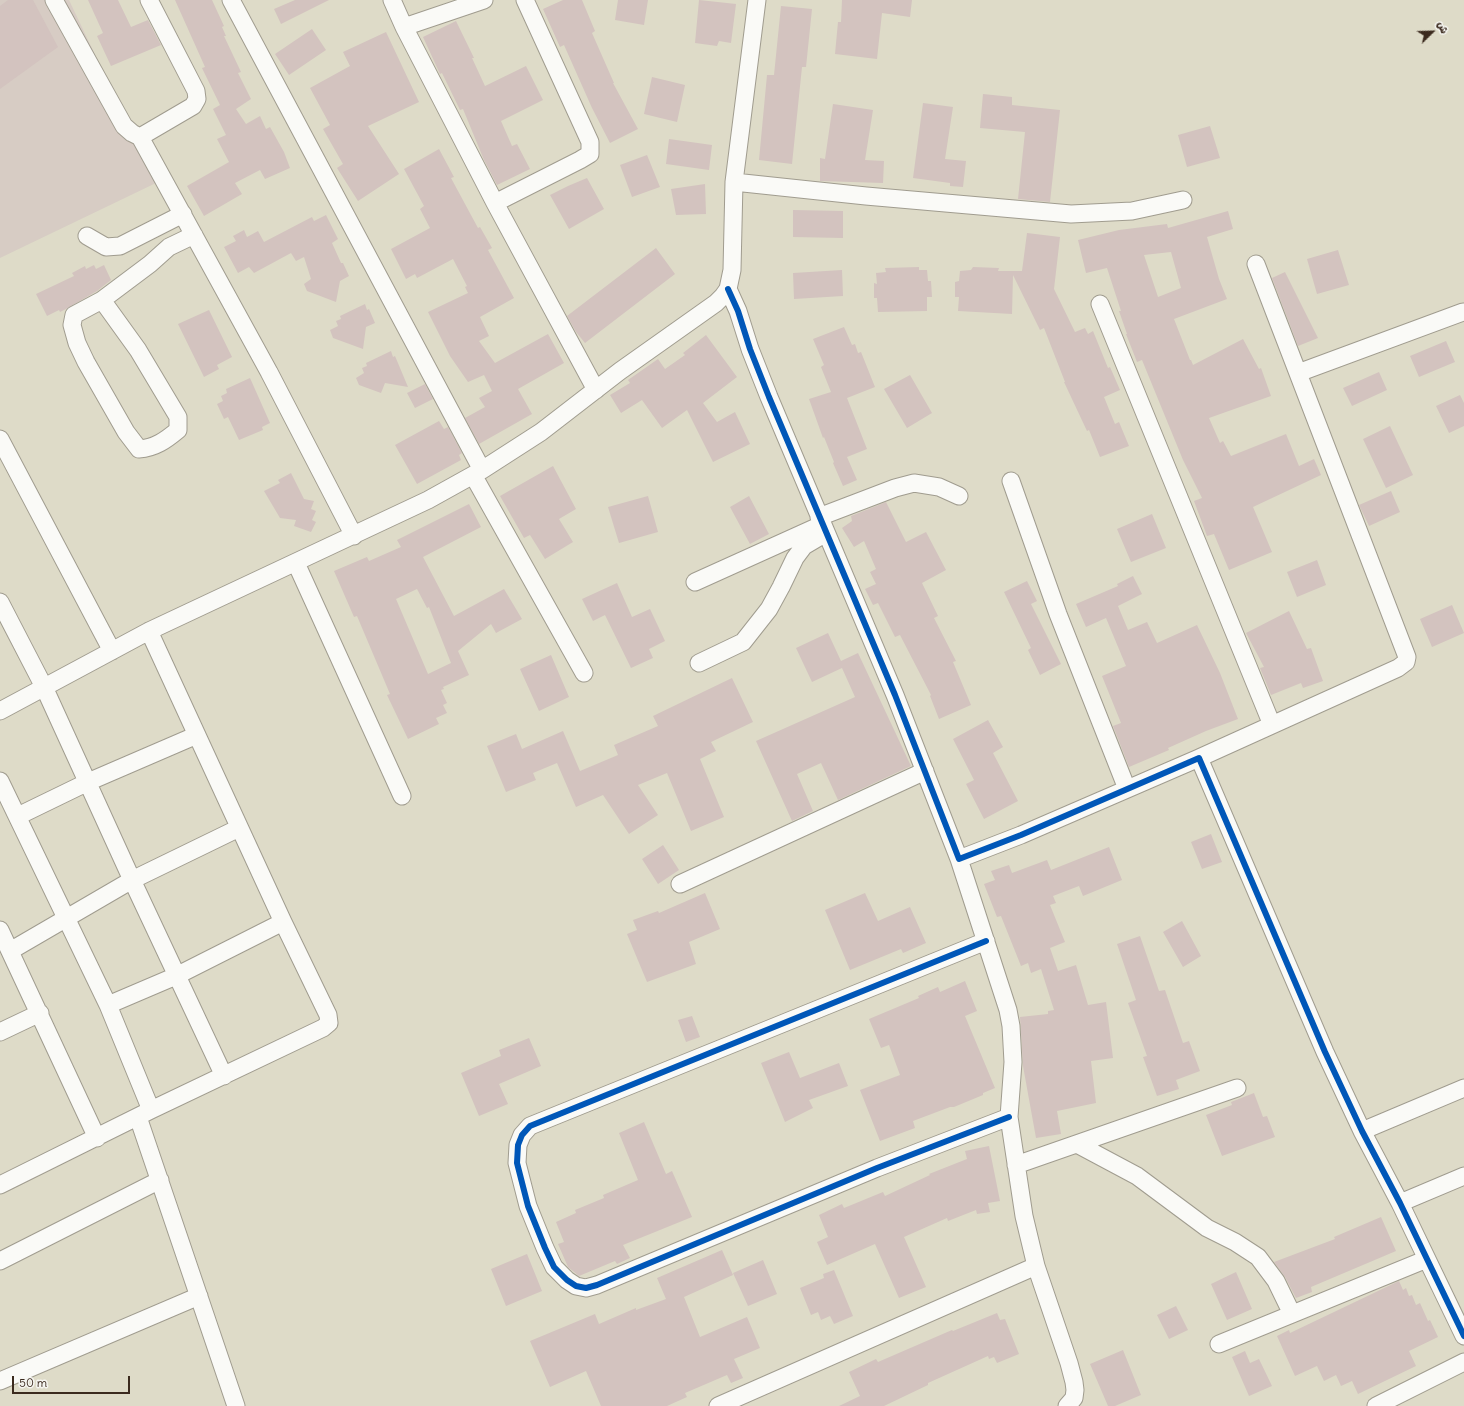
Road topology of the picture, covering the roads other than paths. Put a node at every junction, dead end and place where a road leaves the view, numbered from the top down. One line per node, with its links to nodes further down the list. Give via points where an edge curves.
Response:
1 (54, 0): 9 (street, via 124,126)
2 (149, 0): 9 (street, via 196,91 197,99 193,106)
3 (231, 0): 24 (street)
4 (392, 0): 8 (street)
5 (484, 0): 8 (street)
6 (524, 0): 12 (street, via 590,142 590,154)
7 (757, 0): 10 (street)
8 (404, 27): 12 (street)
9 (140, 137): 13 (street)
10 (734, 182): 11 (street, via 1071,214 1132,211); 17 (street, via 732,270)
11 (1183, 200)
12 (495, 203): 22 (street)
13 (183, 214): 14 (street); 15 (street, via 120,246 106,247)
14 (194, 235): 18 (street, via 169,247); 28 (street, via 270,372)
15 (87, 236)
16 (1256, 264): 21 (street)
17 (728, 289): 22 (street, via 716,303); 27 (street, via 768,397)
18 (102, 300): 18 (street, via 74,315 72,324 77,343 126,432 139,449 150,448 168,439 178,430 178,417 138,350)
19 (1100, 304): 38 (street)
20 (1463, 312): 21 (street)
21 (1298, 373): 38 (street, via 1407,657 1406,662 1398,668)
22 (596, 390): 24 (street, via 541,432)
23 (0, 439): 33 (street)
24 (477, 472): 28 (street, via 428,500); 35 (street)
25 (1011, 481): 44 (street, via 1058,614)
26 (959, 496): 27 (street, via 939,487 914,483 895,488)
27 (823, 525): 30 (street); 34 (street, via 804,546 768,609 743,642); 41 (street, via 896,695)
28 (354, 536): 29 (street)
29 (296, 563): 32 (street); 45 (street)
30 (695, 582)
31 (0, 602): 36 (street)
32 (149, 632): 33 (street); 39 (street)
33 (112, 651): 36 (street)
34 (699, 663)
35 (584, 673)
36 (44, 687): 37 (street); 43 (street)
37 (0, 711)
38 (1272, 725): 40 (street)
39 (197, 735): 43 (street); 47 (street)
40 (1199, 758): 44 (street); 65 (street)
41 (925, 771): 48 (street); 50 (street)
42 (0, 781): 46 (street)
43 (88, 782): 46 (street); 49 (street)
44 (1127, 789): 48 (street)
45 (402, 796)
46 (18, 816): 51 (street)
47 (239, 828): 49 (street); 52 (street)
48 (959, 859): 54 (street)
49 (132, 880): 51 (street); 56 (street)
50 (680, 884)
51 (67, 918): 55 (street); 57 (street)
52 (283, 922): 56 (street); 60 (street, via 328,1015 329,1023)
53 (0, 930): 55 (street)
54 (986, 940): 64 (street, via 1011,1026 1013,1062); 64 (street, via 530,1126 518,1145 517,1163 528,1206 554,1267 576,1286 586,1288 877,1168)
55 (10, 951): 58 (street)
56 (176, 976): 57 (street); 60 (street)
57 (108, 1005): 63 (street)
58 (40, 1014): 59 (street); 66 (street)
59 (0, 1032)
60 (224, 1076): 63 (street)
61 (1237, 1088): 67 (street)
62 (1464, 1088): 65 (street)
63 (144, 1113): 66 (street); 70 (street)
64 (1009, 1117): 68 (street)
65 (1362, 1132): 72 (street)
66 (97, 1138): 71 (street)
67 (1077, 1144): 68 (street); 77 (street, via 1137,1176 1207,1228 1258,1257 1276,1281)
68 (1016, 1165): 75 (street, via 1024,1216)
69 (1464, 1176): 72 (street)
70 (160, 1180): 74 (street); 76 (street)
71 (0, 1185)
72 (1400, 1203): 73 (street)
73 (1427, 1259): 77 (street); 78 (street)
74 (0, 1261)
75 (1036, 1266): 82 (street, via 1069,1363); 84 (street)
76 (199, 1296): 81 (street); 83 (street)
77 (1292, 1314): 79 (street)
78 (1464, 1336)
79 (1219, 1344)
80 (1464, 1362): 87 (street)
81 (0, 1381)
82 (1075, 1390): 85 (street, via 1074,1398); 86 (street)
83 (236, 1406)
84 (718, 1406)
85 (1067, 1406)
86 (1082, 1406)
87 (1376, 1406)

